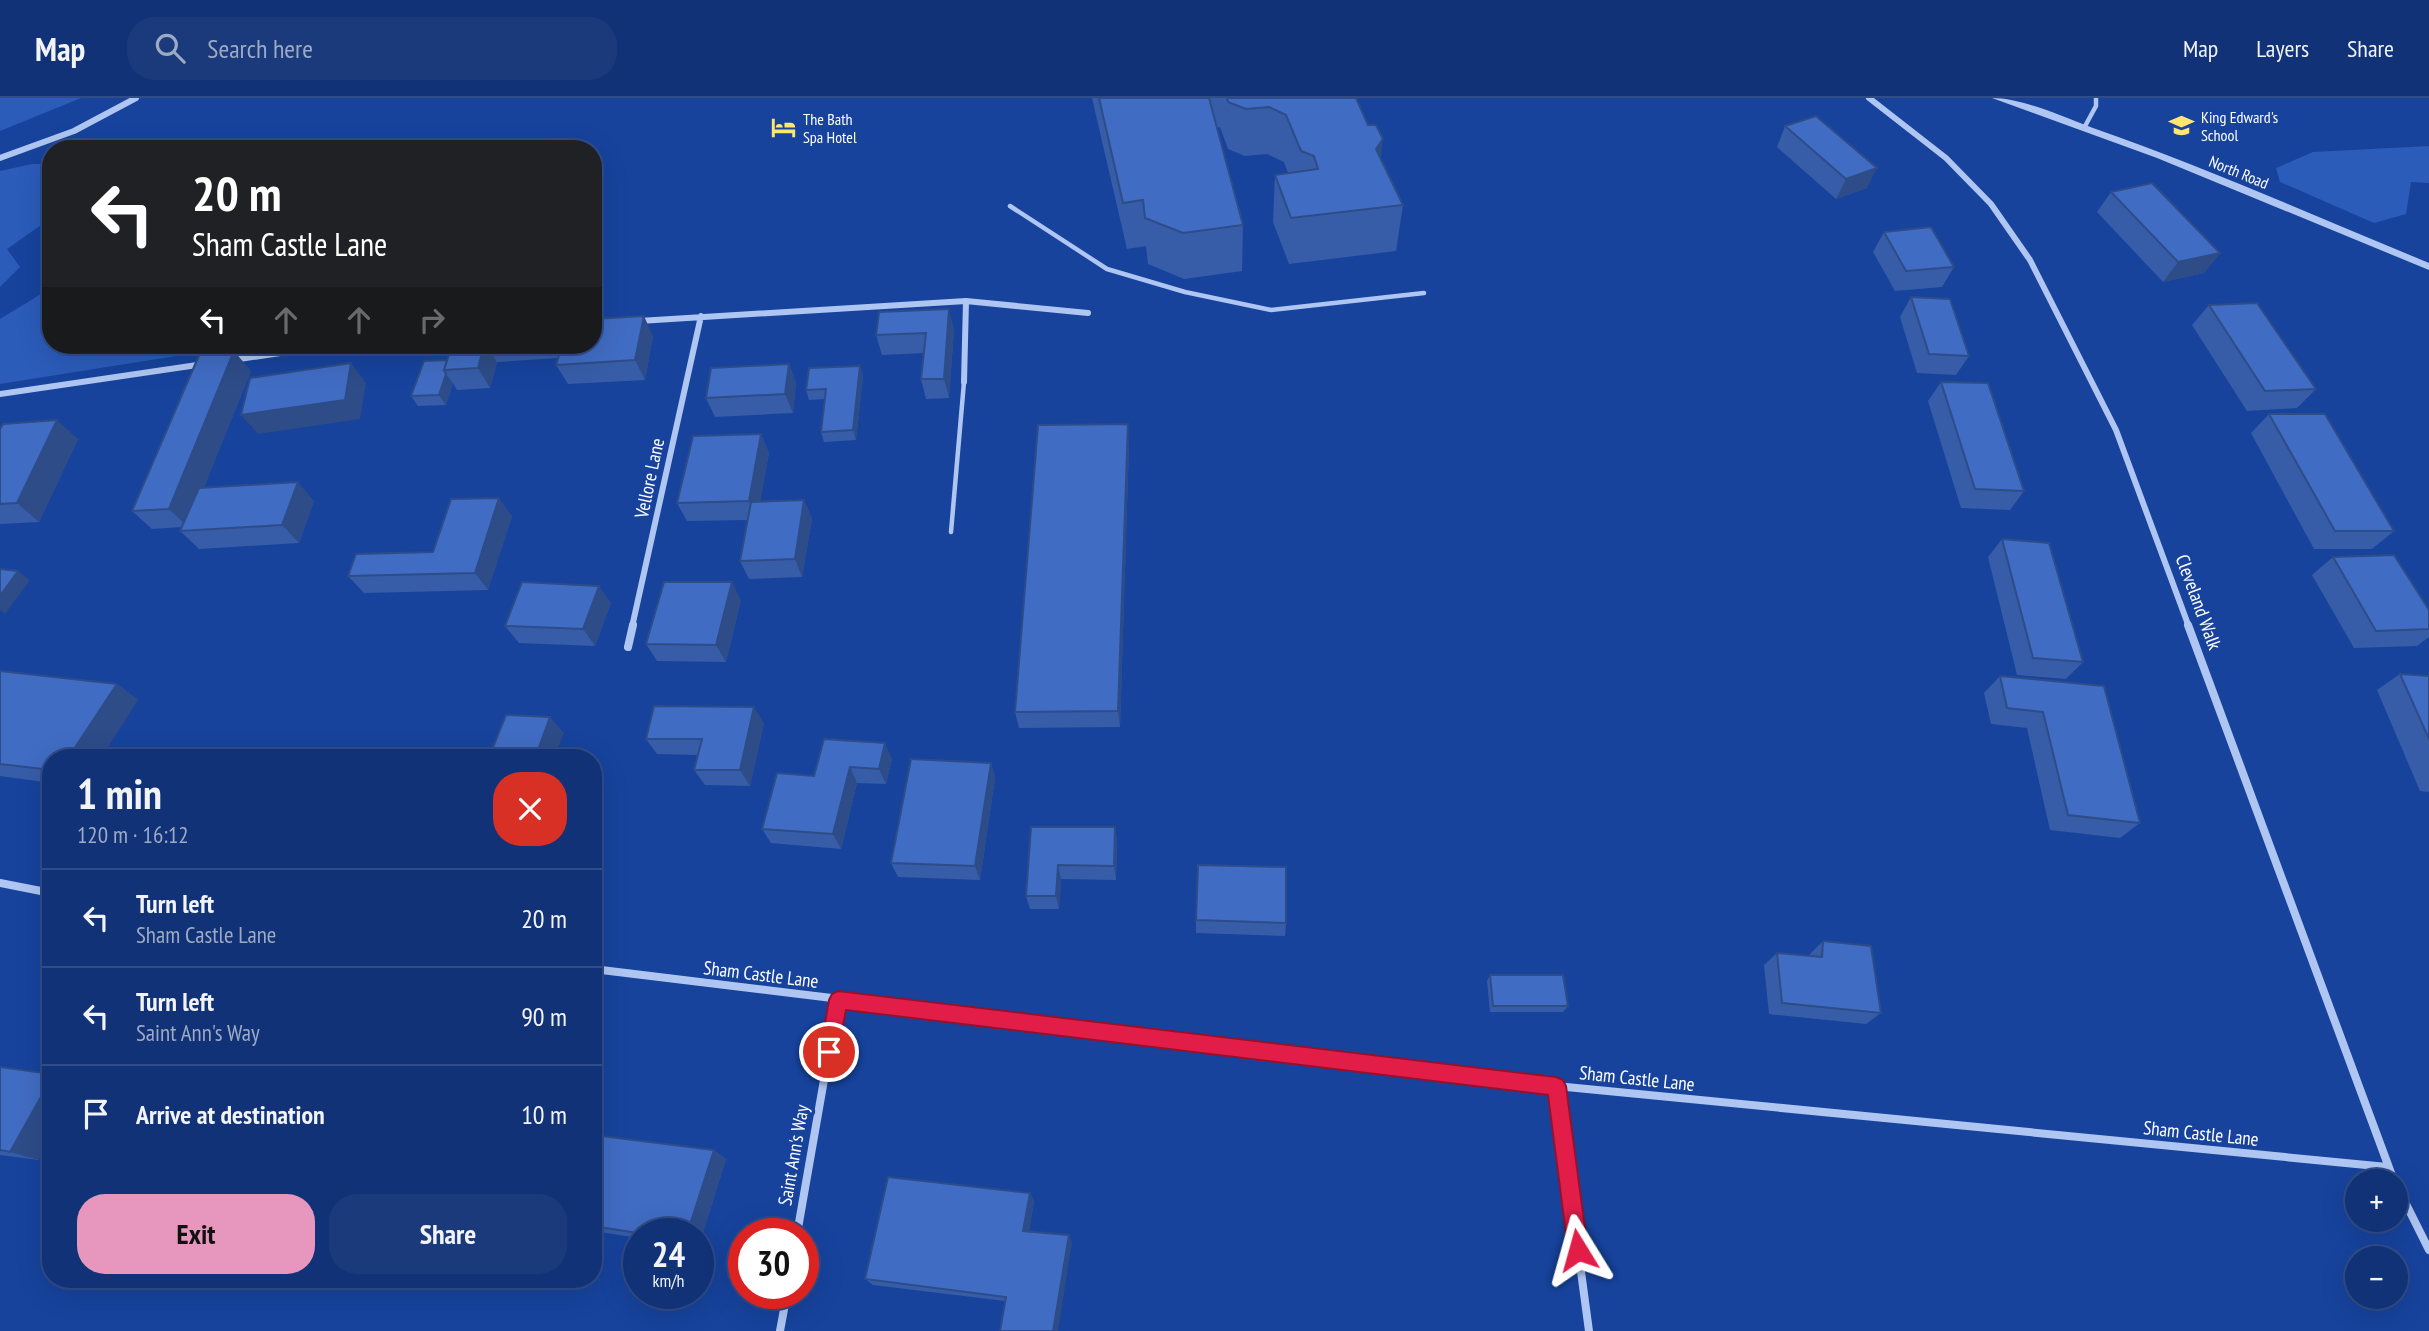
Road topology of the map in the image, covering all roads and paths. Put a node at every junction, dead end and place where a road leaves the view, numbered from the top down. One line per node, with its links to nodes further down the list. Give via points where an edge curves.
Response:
1 (136, 98): 6 (street)
2 (1869, 98): 28 (street, Cleveland Walk, via 1946,158 1991,204 2030,260 2116,430)
3 (1996, 98): 5 (street, North Road)
4 (2095, 98): 5 (lane, via 2096,106)
5 (2084, 128): 10 (street, North Road)
6 (49, 140)
7 (42, 143): 8 (street)
8 (0, 158)
9 (1010, 206): 11 (lane, via 1107,269 1185,292 1271,310)
10 (2429, 267)
11 (1424, 293)
12 (966, 301): 13 (street); 14 (street); 19 (street)
13 (1088, 313)
14 (701, 316): 15 (street); 22 (street, Vellore Lane)
15 (634, 321)
16 (270, 354): 17 (street)
17 (227, 360)
18 (214, 362): 20 (street)
19 (964, 382): 21 (lane)
20 (0, 394)
21 (951, 532)
22 (628, 646)
23 (0, 883): 24 (street)
24 (42, 891)
25 (602, 970): 26 (street, Sham Castle Lane)
26 (838, 1000): 27 (street, Sham Castle Lane); 30 (street, Saint Ann's Way)
27 (1556, 1086): 28 (street, Sham Castle Lane); 34 (street)
28 (2387, 1167)
29 (2408, 1209): 31 (street, Cleveland Walk)
30 (800, 1218)
31 (2429, 1250)
32 (784, 1309): 33 (street)
33 (780, 1331)
34 (1589, 1331)

